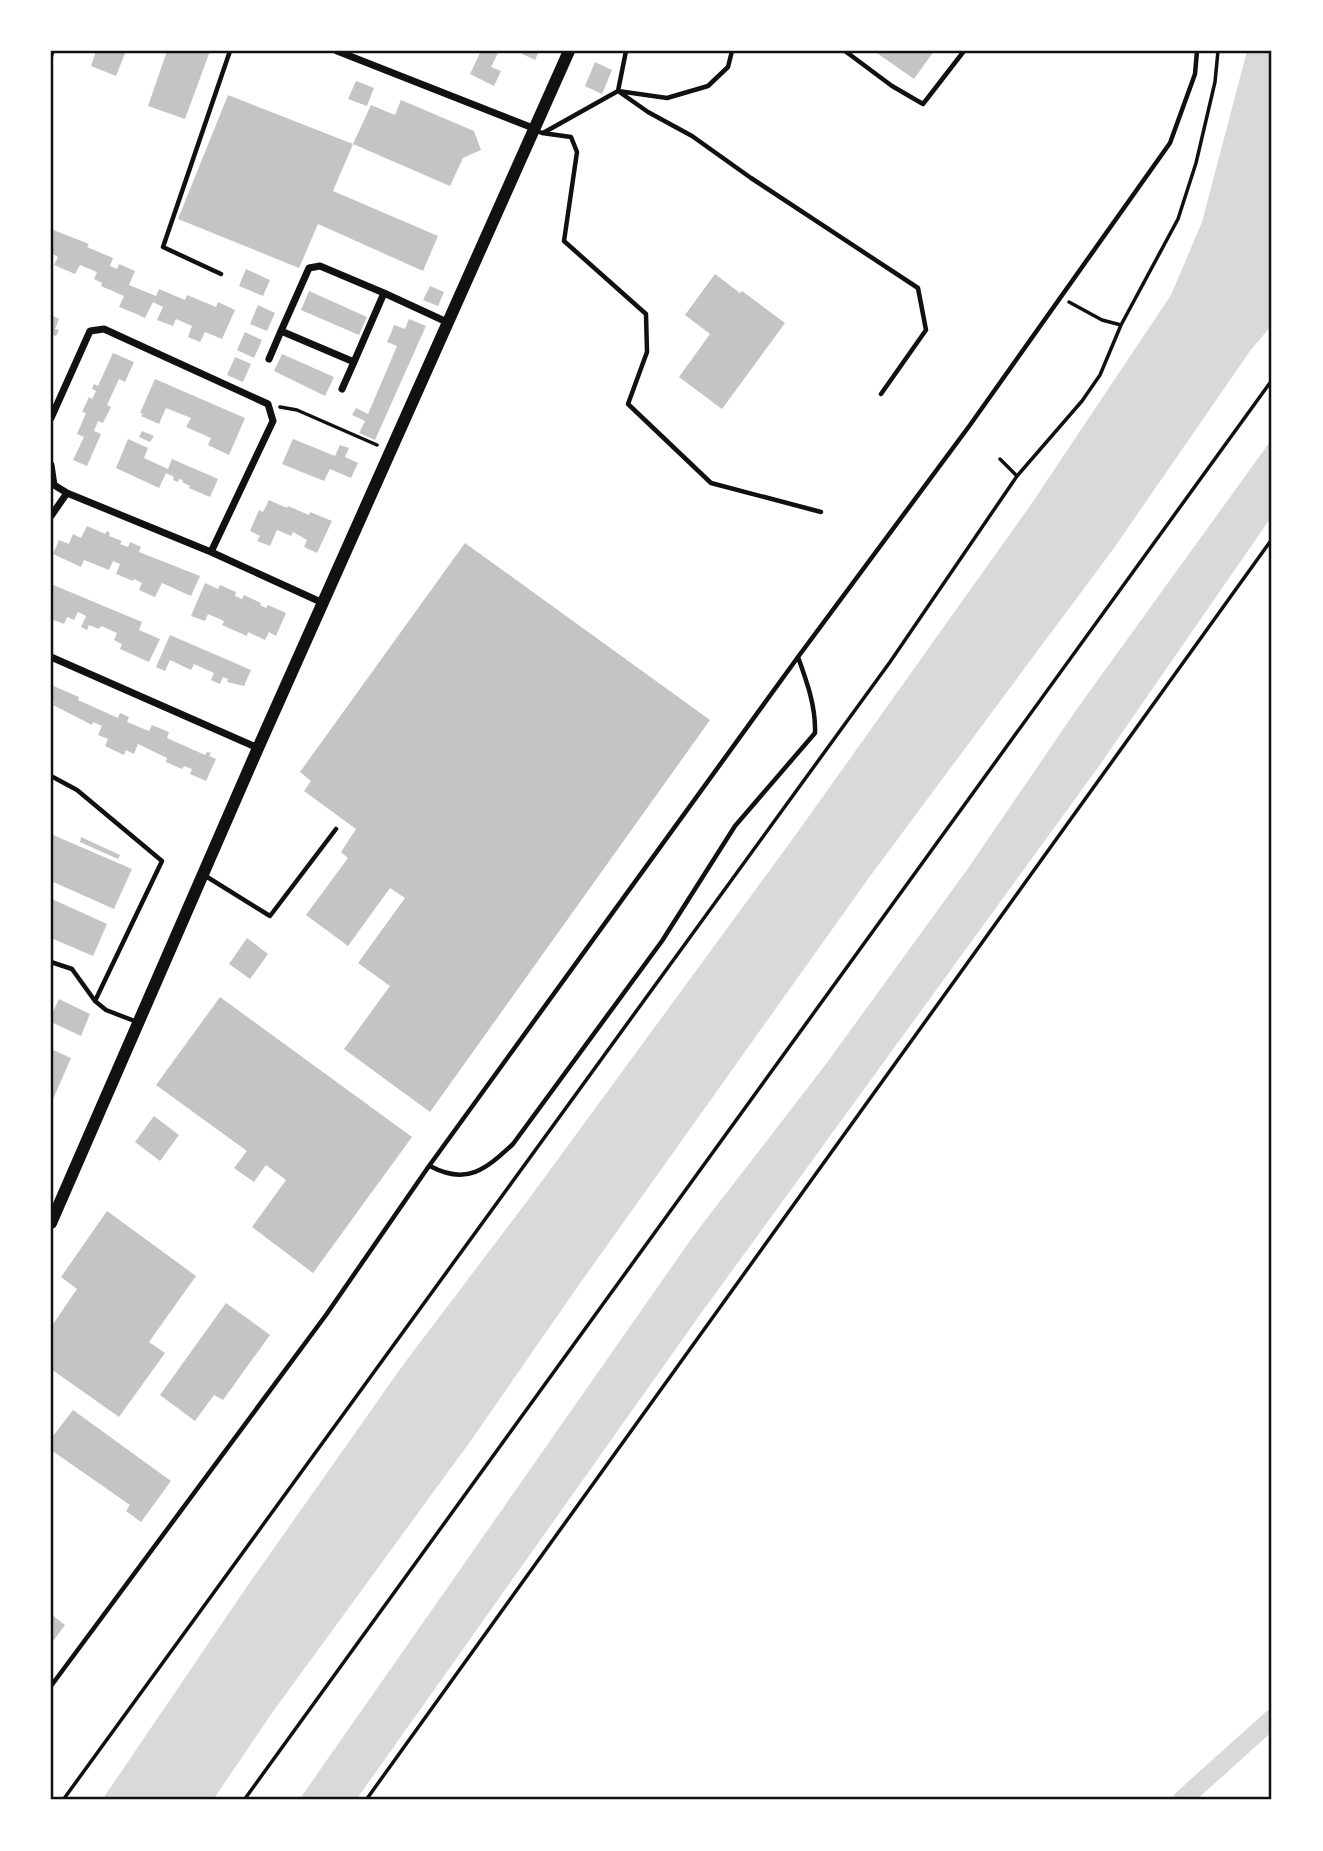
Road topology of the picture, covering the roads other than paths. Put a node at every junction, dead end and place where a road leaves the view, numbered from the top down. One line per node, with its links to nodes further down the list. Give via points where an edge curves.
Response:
1 (230, 51): 11 (lane, via 163,247)
2 (337, 51): 10 (street)
3 (569, 51): 10 (street)
4 (626, 51): 9 (lane)
5 (732, 51): 9 (lane, via 728,67 708,86 667,98)
6 (845, 51): 7 (lane, via 923,104)
7 (964, 51)
8 (1197, 51): 27 (lane, via 1195,74 1170,143)
9 (618, 91): 10 (lane); 18 (lane, via 918,288 926,330)
10 (537, 131): 13 (street); 22 (lane, via 571,137 577,152 564,241 646,314 647,352 628,404 711,483)
11 (221, 274)
12 (384, 293): 13 (street); 14 (street, via 320,265 309,268); 16 (street)
13 (449, 323): 25 (street)
14 (281, 331): 15 (street); 16 (street)
15 (269, 359)
16 (354, 362): 17 (street)
17 (342, 389)
18 (881, 394)
19 (51, 418): 24 (street, via 90,331 104,329 268,404 272,421)
20 (51, 465): 21 (street, via 54,485)
21 (67, 493): 23 (street); 24 (street)
22 (821, 512)
23 (51, 516)
24 (211, 552): 25 (street)
25 (323, 603): 28 (street)
26 (51, 657): 28 (street)
27 (798, 657): 35 (lane); 35 (lane, via 816,719 814,733 735,826 662,941 513,1144 485,1169 458,1175)
28 (258, 748): 31 (street)
29 (51, 776): 33 (lane, via 77,790 162,861)
30 (336, 829): 31 (lane, via 270,916)
31 (204, 874): 34 (street)
32 (51, 962): 33 (lane, via 72,969)
33 (95, 1001): 34 (lane)
34 (137, 1023): 36 (street)
35 (429, 1166): 37 (lane, via 326,1315)
36 (51, 1223)
37 (51, 1686)

